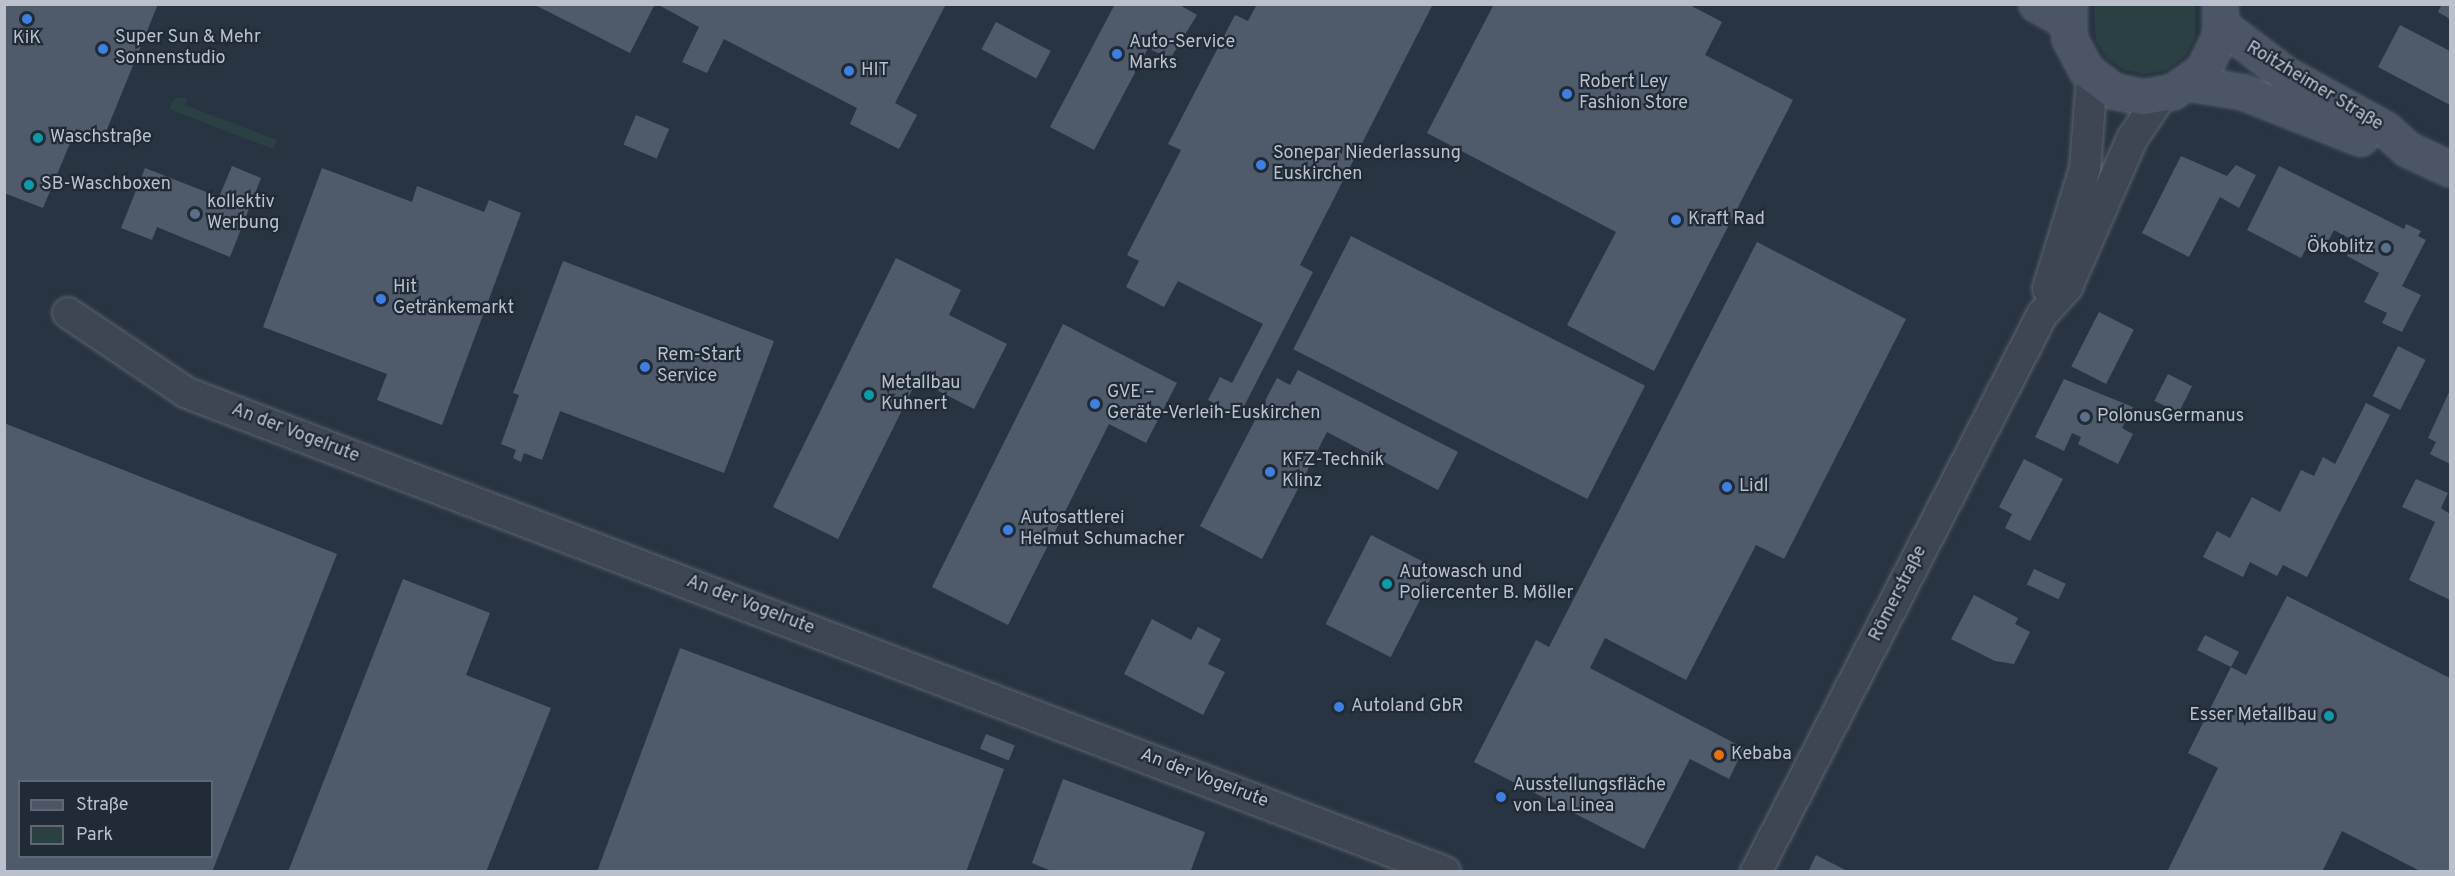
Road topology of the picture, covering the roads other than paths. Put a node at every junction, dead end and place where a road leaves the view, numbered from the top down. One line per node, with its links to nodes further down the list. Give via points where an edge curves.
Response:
1 (2036, 4): 3 (street)
2 (2221, 10): 5 (street, via 2214,53); 6 (street, Roitzheimer Straße, via 2268,63 2385,129)
3 (2068, 13): 4 (street, via 2076,55)
4 (2092, 76): 5 (street, Roitzheimer Straße, via 2123,94); 9 (street, Römerstraße, via 2085,168)
5 (2175, 88): 6 (street, Roitzheimer Straße, via 2243,92 2380,149); 9 (street, Römerstraße, via 2124,155 2067,287)
6 (2407, 149): 7 (street, Roitzheimer Straße)
7 (2451, 169)
8 (68, 313): 10 (street, An der Vogelrute, via 187,393)
9 (2042, 315): 11 (street, Römerstraße)
10 (1445, 872)
11 (1756, 872)

